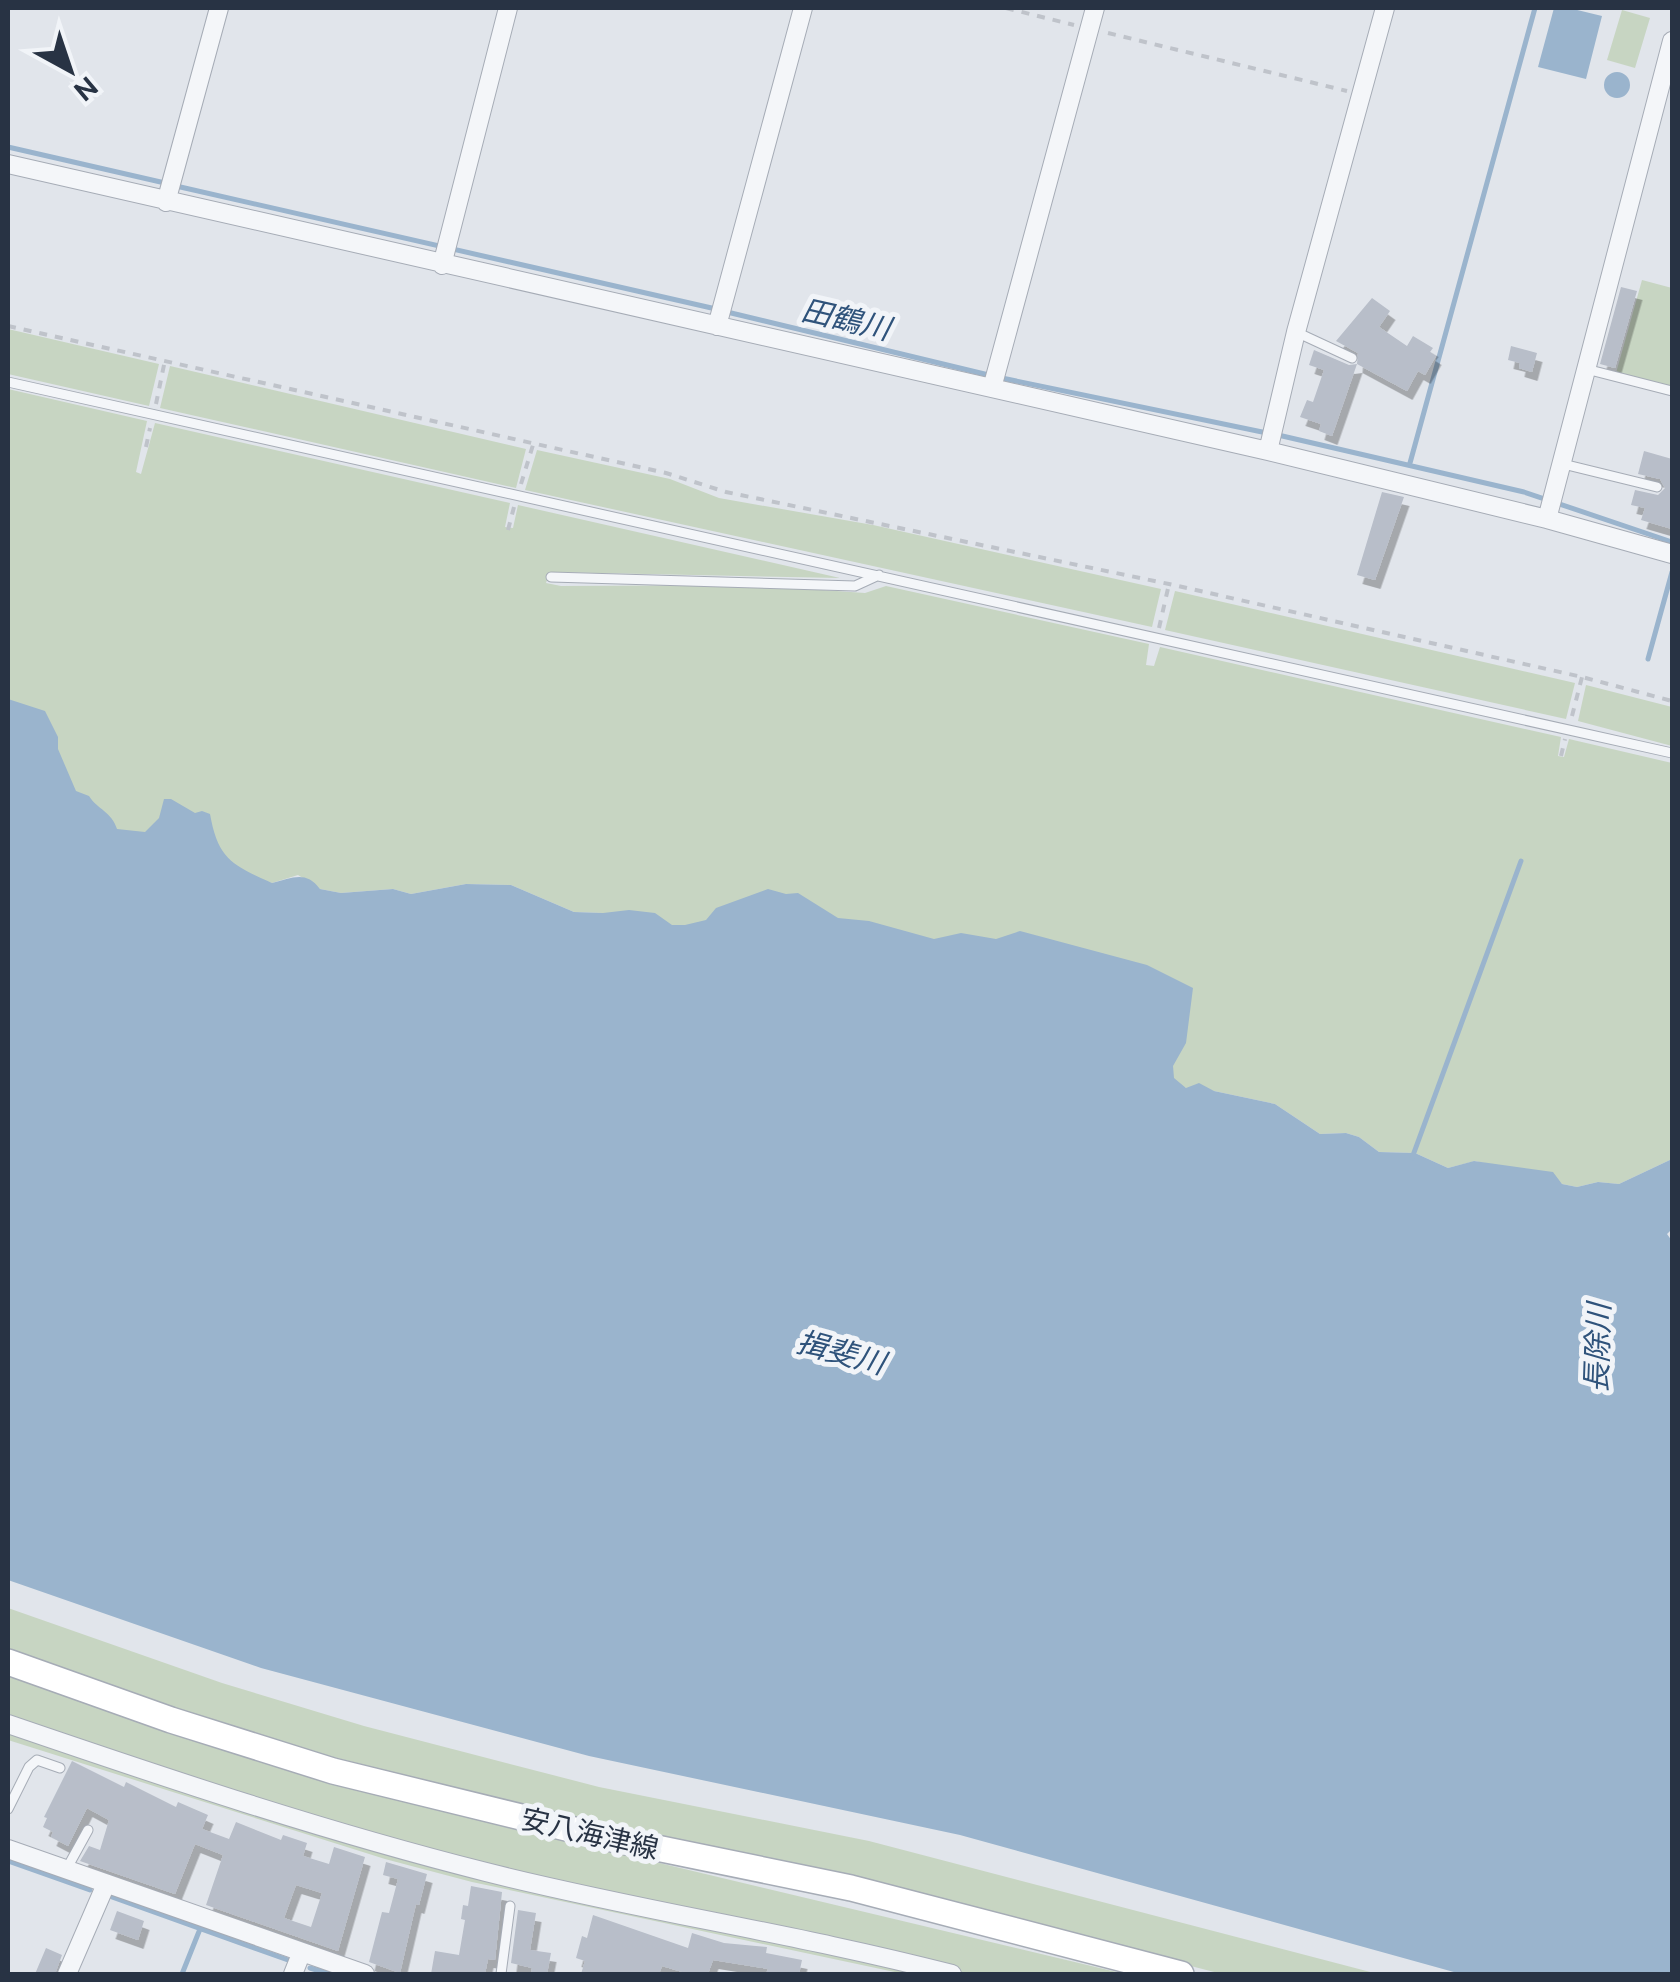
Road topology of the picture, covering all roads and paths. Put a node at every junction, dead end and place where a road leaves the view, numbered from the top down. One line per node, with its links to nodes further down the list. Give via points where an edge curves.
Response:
1 (219, 8): 11 (street)
2 (508, 8): 12 (street)
3 (803, 8): 13 (street)
4 (1006, 8): 7 (path)
5 (1095, 8): 7 (street)
6 (1385, 8): 9 (street)
7 (1089, 29): 9 (path); 18 (street)
8 (1672, 41): 17 (street)
9 (1361, 94): 15 (street)
10 (8, 164): 11 (street)
11 (167, 199): 12 (street)
12 (443, 262): 13 (street)
13 (717, 324): 18 (street)
14 (8, 326): 28 (path, via 830,516)
15 (1296, 332): 16 (lane); 21 (street)
16 (1352, 358)
17 (1586, 370): 20 (lane); 22 (street)
18 (995, 379): 21 (street)
19 (8, 382): 26 (lane)
20 (1672, 391)
21 (1268, 449): 24 (street)
22 (1561, 464): 23 (lane); 24 (street)
23 (1657, 487)
24 (1547, 516): 25 (street)
25 (1672, 554)
26 (881, 574): 27 (lane, via 855,586); 29 (lane)
27 (551, 578)
28 (1169, 584): 29 (path); 30 (path)
29 (1157, 636): 31 (lane)
30 (1672, 701)
31 (1672, 753)
32 (8, 1662): 47 (main road, 安八海津線, via 332,1771 851,1888)
33 (8, 1724): 46 (street, via 216,1796 452,1863)
34 (60, 1768): 35 (lane, via 37,1760 28,1767)
35 (8, 1809)
36 (88, 1830): 38 (lane)
37 (8, 1849): 38 (street)
38 (66, 1870): 39 (street)
39 (106, 1884): 41 (street); 42 (street)
40 (510, 1906): 45 (lane)
41 (302, 1954): 43 (street); 44 (street)
42 (67, 1974)
43 (293, 1974)
44 (365, 1974)
45 (501, 1974)
46 (952, 1974)
47 (1181, 1974)

